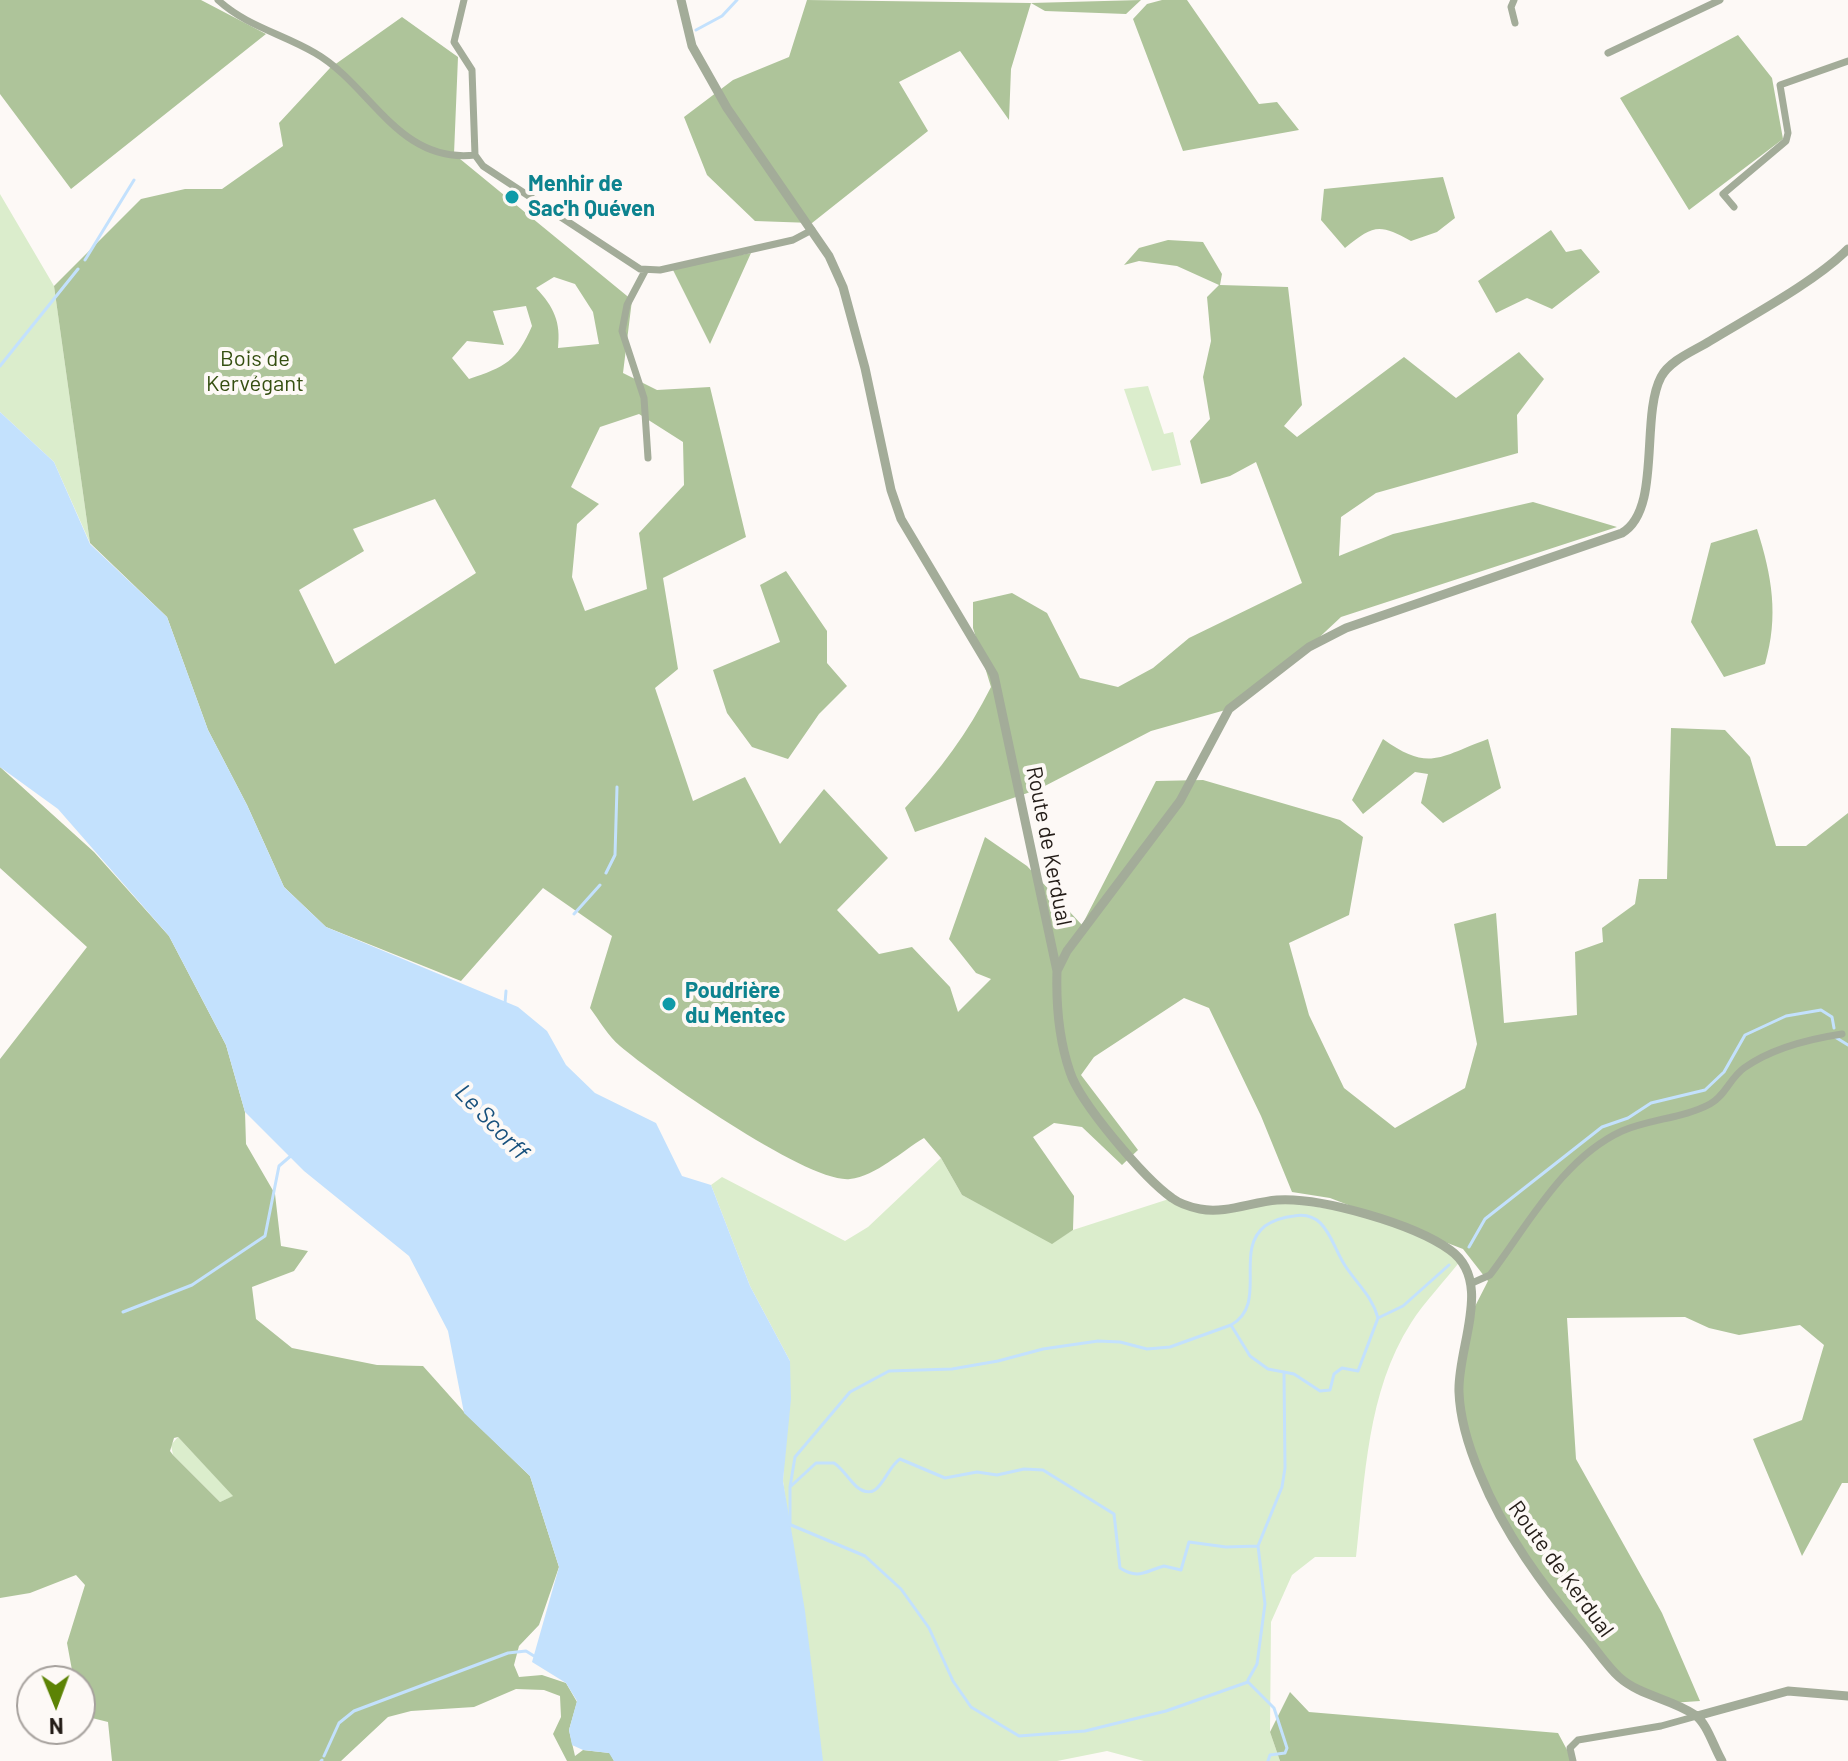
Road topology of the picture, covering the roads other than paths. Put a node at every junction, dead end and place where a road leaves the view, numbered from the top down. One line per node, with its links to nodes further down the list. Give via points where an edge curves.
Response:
1 (218, 0): 9 (street, via 327,61 411,140 432,150)
2 (464, 0): 9 (street, via 454,42 472,70)
3 (681, 0): 11 (street, Route de Kerdual, via 692,46 733,117)
4 (1514, 0): 6 (street)
5 (1720, 0): 7 (street)
6 (1515, 23)
7 (1608, 53)
8 (1848, 61): 10 (street, via 1780,85 1786,141 1723,194)
9 (475, 155): 13 (street)
10 (1734, 207)
11 (812, 230): 13 (street, via 793,240); 15 (street, Route de Kerdual, via 843,287 901,519 994,675)
12 (1848, 249): 15 (street, via 1666,368 1655,396 1642,508 1634,526 1346,628 1309,647 1235,703 1180,801)
13 (645, 271): 14 (street, via 623,315 622,331 644,398)
14 (648, 458)
15 (1057, 971): 17 (street, Route de Kerdual, via 1063,1041 1080,1094 1172,1198 1204,1210 1277,1200 1315,1202 1365,1215 1453,1252)
16 (1842, 1034): 17 (street, via 1814,1038 1757,1060 1707,1106 1622,1131 1596,1146 1564,1175 1490,1275)
17 (1472, 1283): 19 (street, Route de Kerdual, via 1459,1375 1460,1406 1492,1502 1563,1610 1620,1678)
18 (1848, 1696): 19 (street, via 1788,1691)
19 (1697, 1716): 20 (street, via 1578,1740 1570,1748); 21 (street)
20 (1573, 1761)
21 (1722, 1761)

